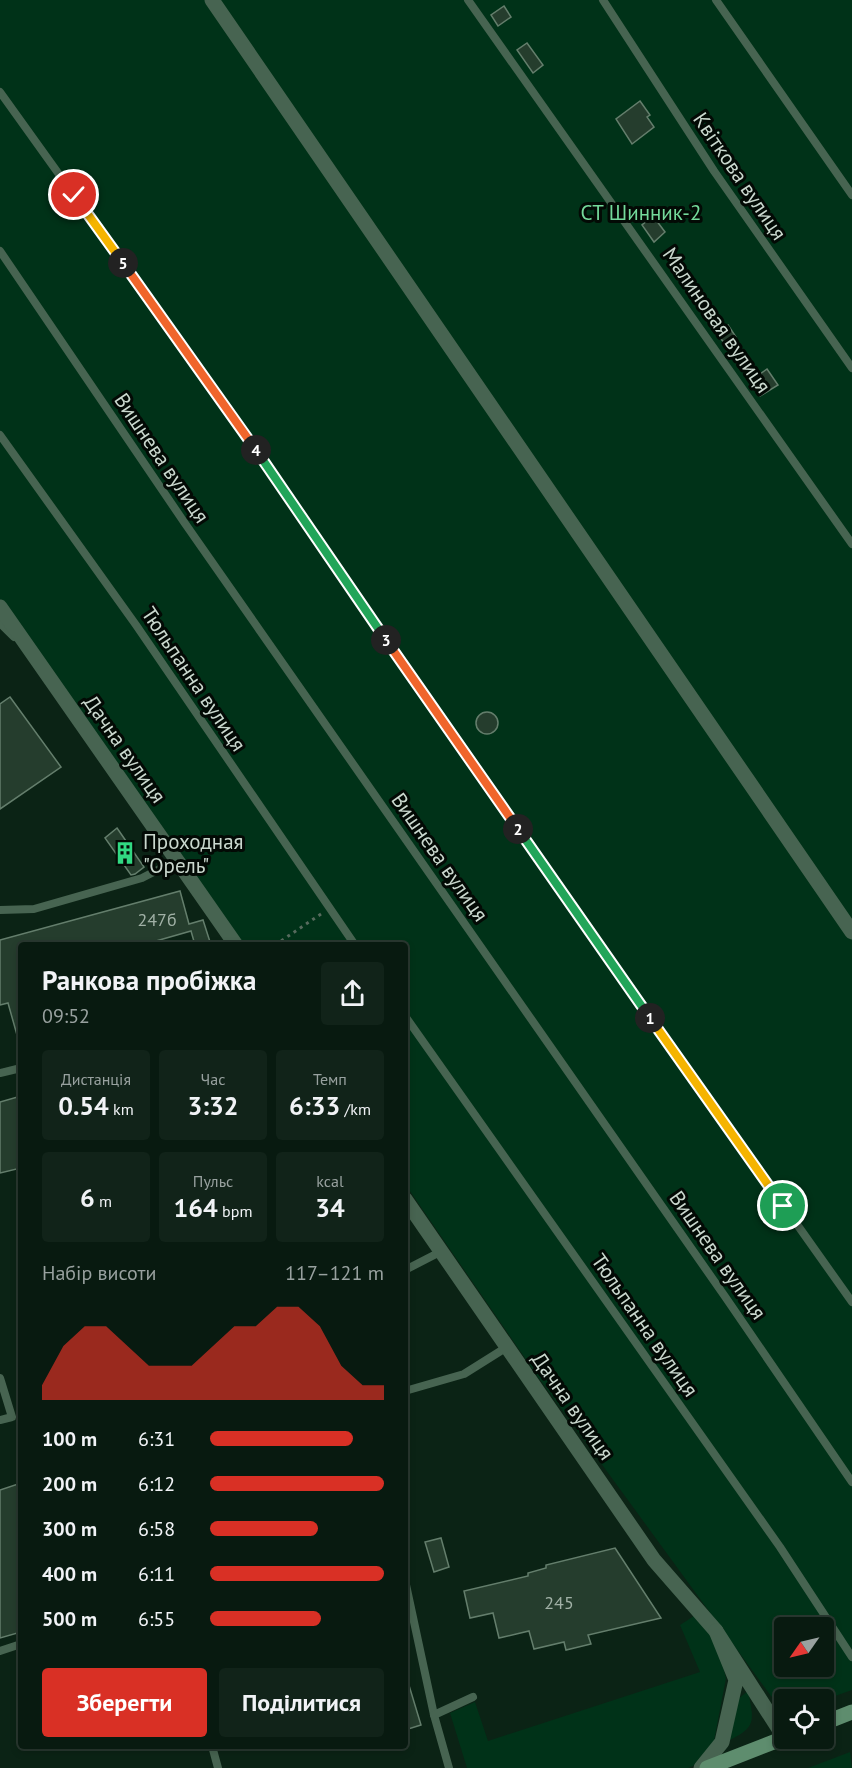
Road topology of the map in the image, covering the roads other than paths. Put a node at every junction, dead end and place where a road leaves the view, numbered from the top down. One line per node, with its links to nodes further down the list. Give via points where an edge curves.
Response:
1 (212, 0): 16 (street)
2 (468, 0): 10 (lane, Малиновая вулиця)
3 (603, 0): 8 (lane, Квіткова вулиця, via 714,171)
4 (716, 0): 6 (lane)
5 (0, 92): 25 (lane, via 223,403 524,839)
6 (852, 195)
7 (0, 251): 30 (lane, Вишнева вулиця)
8 (852, 368)
9 (0, 435): 18 (lane, Тюльпанна вулиця, via 136,625)
10 (852, 544)
11 (0, 607): 13 (street, Дачна вулиця)
12 (0, 623): 13 (lane)
13 (32, 654): 14 (street, Дачна вулиця)
14 (177, 860): 15 (lane, via 141,878 34,909); 17 (street, Дачна вулиця)
15 (0, 910)
16 (852, 932)
17 (234, 942)
18 (353, 942)
19 (408, 1020): 35 (lane, Тюльпанна вулиця, via 780,1547)
20 (18, 1069): 21 (lane)
21 (0, 1073)
22 (408, 1204): 23 (street, Дачна вулиця)
23 (440, 1252): 24 (lane); 26 (street, Дачна вулиця)
24 (408, 1268)
25 (852, 1302)
26 (507, 1347): 28 (lane, via 464,1374); 32 (street, Дачна вулиця, via 654,1560)
27 (0, 1378): 29 (lane, via 12,1417)
28 (408, 1390)
29 (0, 1420)
30 (852, 1482)
31 (408, 1594): 38 (lane)
32 (716, 1631): 40 (street); 45 (street, via 736,1680 722,1742)
33 (18, 1645): 34 (lane)
34 (0, 1651)
35 (852, 1657)
36 (473, 1697): 38 (lane)
37 (852, 1712): 39 (main road)
38 (434, 1715): 44 (lane)
39 (834, 1719)
40 (774, 1721)
41 (774, 1741): 46 (main road)
42 (213, 1749): 43 (lane)
43 (218, 1768)
44 (449, 1768)
45 (701, 1768)
46 (707, 1768)

